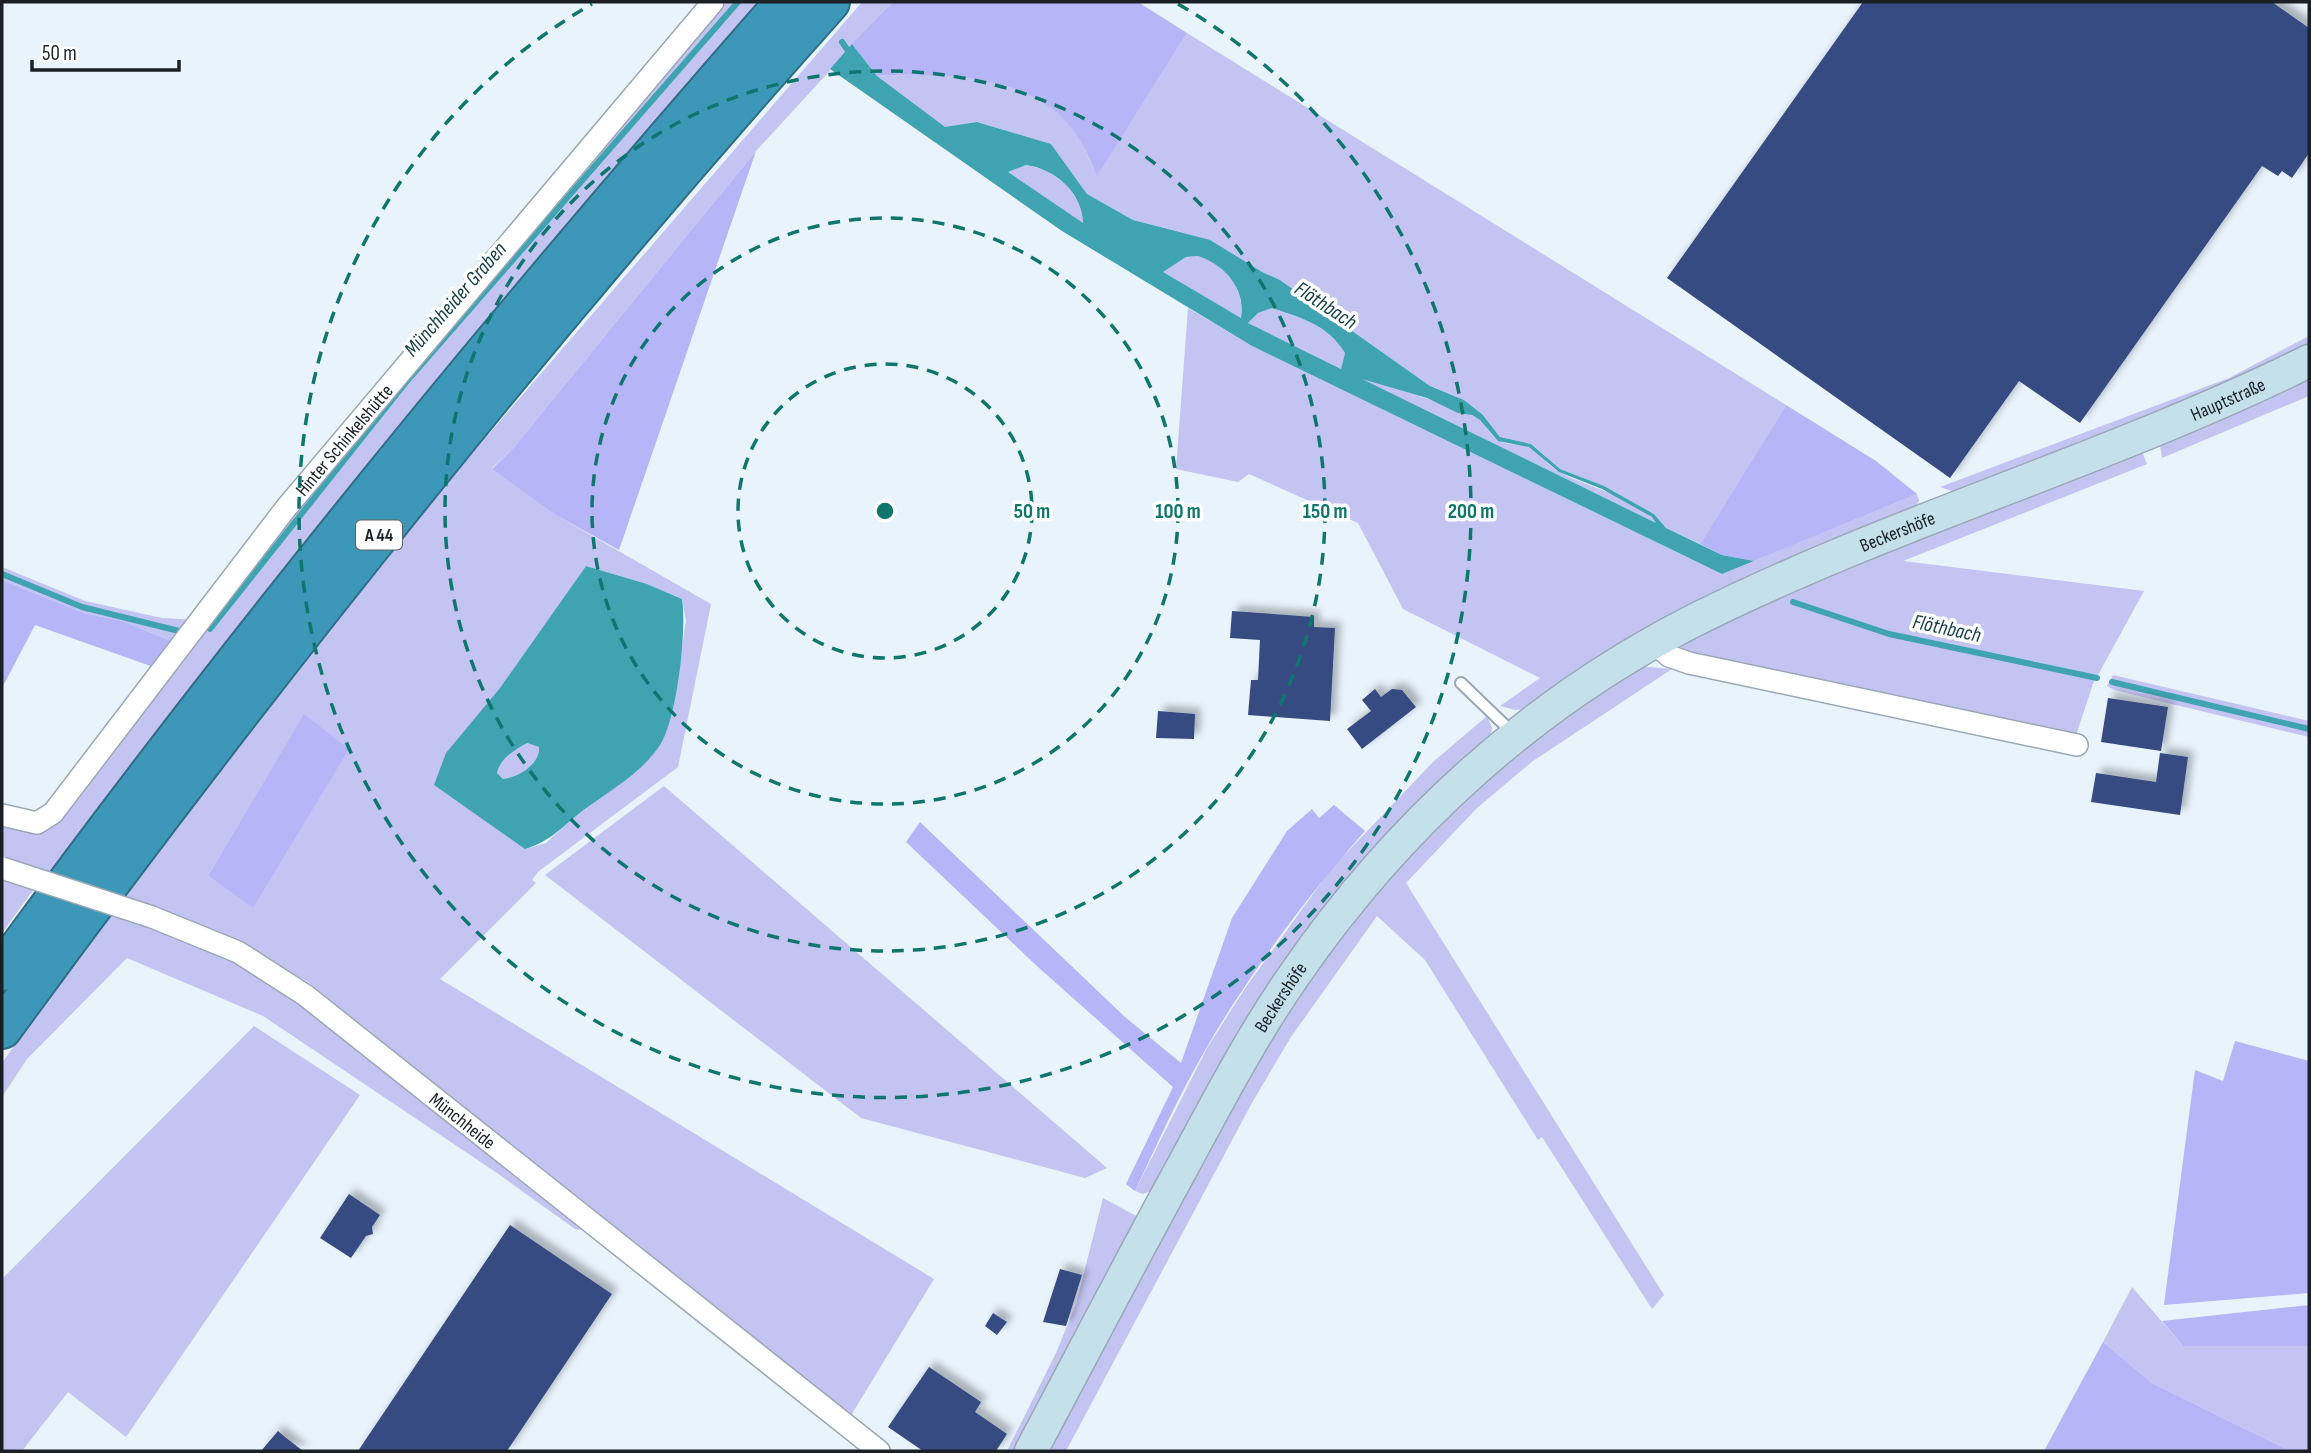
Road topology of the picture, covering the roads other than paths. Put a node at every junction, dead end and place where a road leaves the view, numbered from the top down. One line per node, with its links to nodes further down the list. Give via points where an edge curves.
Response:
1 (713, 2): 11 (street, Hinter Schinkelshütte, via 286,509 53,813 37,822)
2 (785, 2): 4 (highway, A 44)
3 (830, 2): 4 (highway, A 44)
4 (766, 48): 13 (highway, A 44, via 510,321 126,803); 14 (highway, A 44, via 155,821)
5 (2309, 361): 6 (street, Hauptstraße)
6 (2146, 432): 7 (street, Beckershöfe, via 1769,586)
7 (1654, 643): 9 (street, Beckershöfe); 10 (street, via 1669,656 1689,663)
8 (1461, 684): 9 (lane)
9 (1516, 736): 16 (street, Beckershöfe, via 1403,839 1292,978 1208,1118)
10 (2077, 745)
11 (2, 816)
12 (2, 868): 15 (street, Münchheide, bridge, via 152,917 238,952 305,995)
13 (2, 971)
14 (2, 1029)
15 (879, 1451)
16 (1031, 1451)

